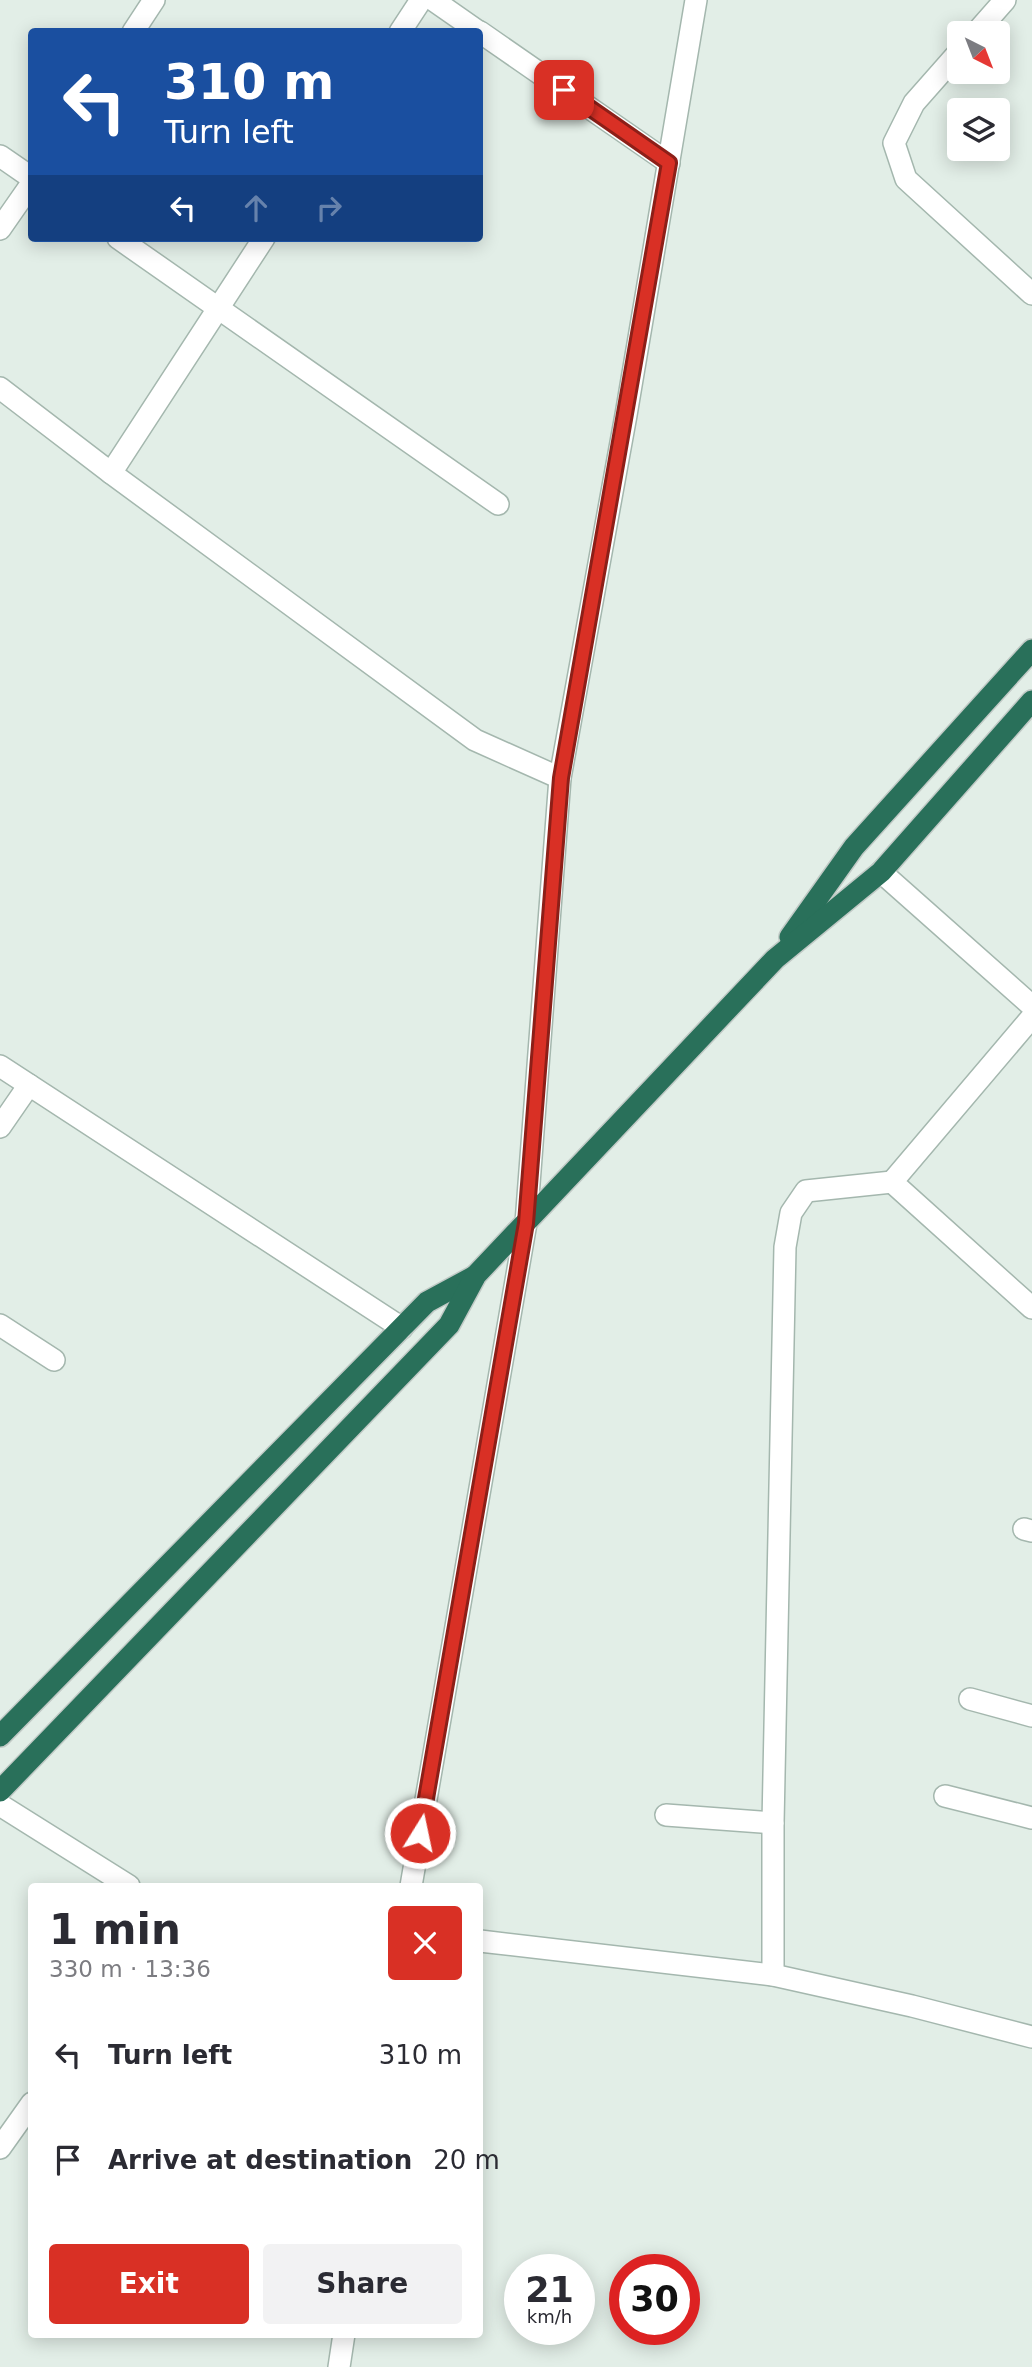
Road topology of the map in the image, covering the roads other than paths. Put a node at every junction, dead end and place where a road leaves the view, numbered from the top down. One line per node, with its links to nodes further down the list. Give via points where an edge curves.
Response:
1 (154, 0): 7 (street)
2 (421, 0): 8 (street)
3 (433, 0): 9 (street)
4 (696, 0): 13 (street)
5 (1005, 0): 6 (street)
6 (986, 21)
7 (136, 28)
8 (403, 28)
9 (473, 28)
10 (483, 35): 13 (street)
11 (947, 66): 19 (street, via 914,103 894,143 906,179)
12 (0, 156): 14 (street)
13 (669, 163): 26 (street)
14 (28, 177)
15 (28, 186): 16 (street)
16 (0, 229)
17 (124, 242): 20 (street)
18 (261, 242): 20 (street)
19 (1032, 294)
20 (218, 308): 22 (street); 23 (street)
21 (0, 388): 22 (street)
22 (111, 473): 26 (street, via 475,740)
23 (498, 504)
24 (1032, 650): 28 (highway, via 854,847)
25 (1029, 709): 27 (highway)
26 (561, 778): 35 (street)
27 (881, 872): 28 (highway); 29 (street)
28 (775, 959): 35 (highway)
29 (1032, 1006)
30 (1032, 1017): 34 (street)
31 (0, 1066): 32 (street)
32 (29, 1085): 33 (street); 39 (street)
33 (0, 1127)
34 (892, 1182): 37 (street); 49 (street, via 806,1191 791,1213 785,1247)
35 (526, 1223): 36 (highway); 51 (street)
36 (476, 1275): 39 (highway, via 427,1303); 44 (highway, via 449,1325)
37 (1032, 1308)
38 (0, 1325): 40 (street)
39 (402, 1328): 43 (highway)
40 (54, 1360)
41 (970, 1699): 42 (street)
42 (1032, 1716)
43 (2, 1729)
44 (5, 1777)
45 (945, 1796): 48 (street)
46 (0, 1805): 50 (street)
47 (666, 1815): 49 (street)
48 (1032, 1818)
49 (773, 1823): 53 (street)
50 (124, 1883)
51 (412, 1883)
52 (483, 1941): 53 (street)
53 (773, 1975): 54 (street)
54 (1032, 2037)
55 (28, 2109): 56 (street)
56 (0, 2148)
57 (343, 2338): 58 (street)
58 (339, 2367)

